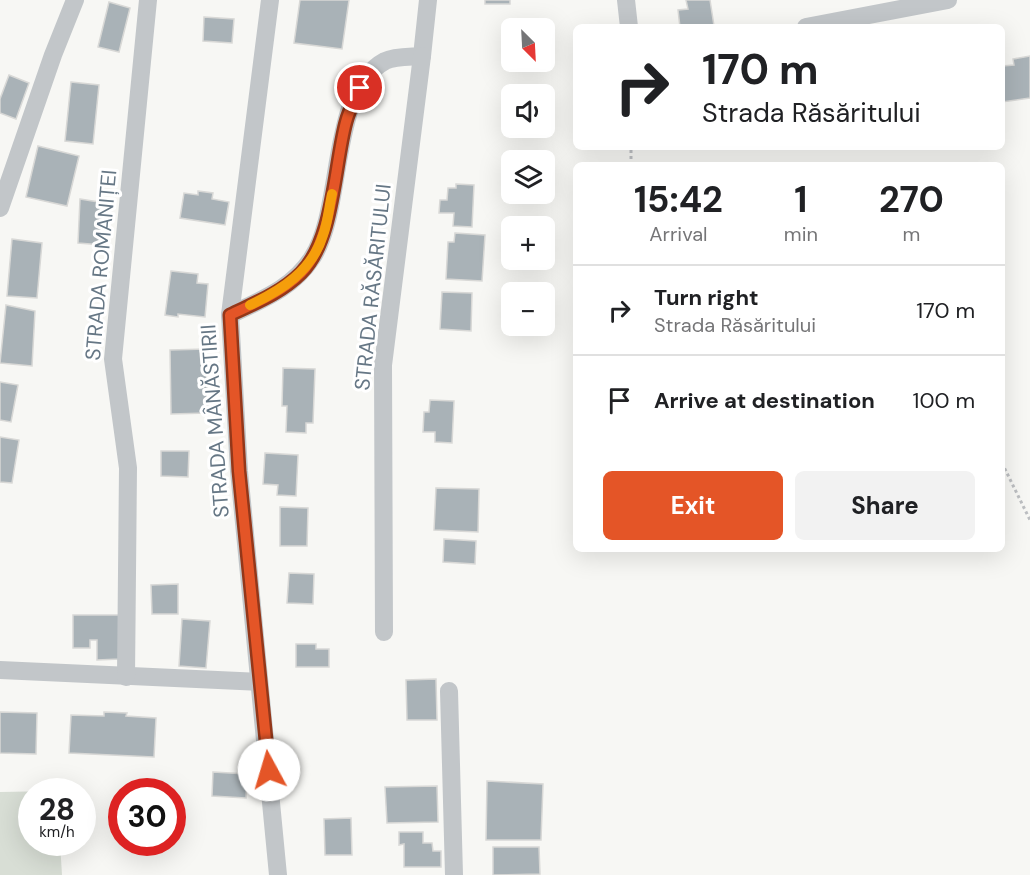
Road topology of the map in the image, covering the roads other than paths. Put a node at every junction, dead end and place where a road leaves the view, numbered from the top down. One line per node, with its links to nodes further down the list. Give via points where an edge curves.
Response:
1 (75, 0): 10 (street)
2 (148, 0): 14 (street, STRADA ROMANIȚEI, via 113,359 128,468)
3 (270, 0): 11 (street, STRADA MÂNĂSTIRII)
4 (428, 0): 9 (street, STRADA RĂSĂRITULUI)
5 (626, 0): 7 (street)
6 (948, 0): 8 (street)
7 (629, 24)
8 (822, 24)
9 (422, 56): 11 (street, via 387,60 372,71 360,88 346,120 323,236 302,272 286,286); 12 (street, STRADA RĂSĂRITULUI, via 383,365)
10 (0, 208)
11 (230, 315): 15 (street, STRADA MÂNĂSTIRII, via 239,471)
12 (384, 632)
13 (0, 670): 14 (street)
14 (126, 677): 15 (street)
15 (259, 682): 17 (street, STRADA MÂNĂSTIRII)
16 (449, 691): 18 (street)
17 (278, 875)
18 (454, 875)

